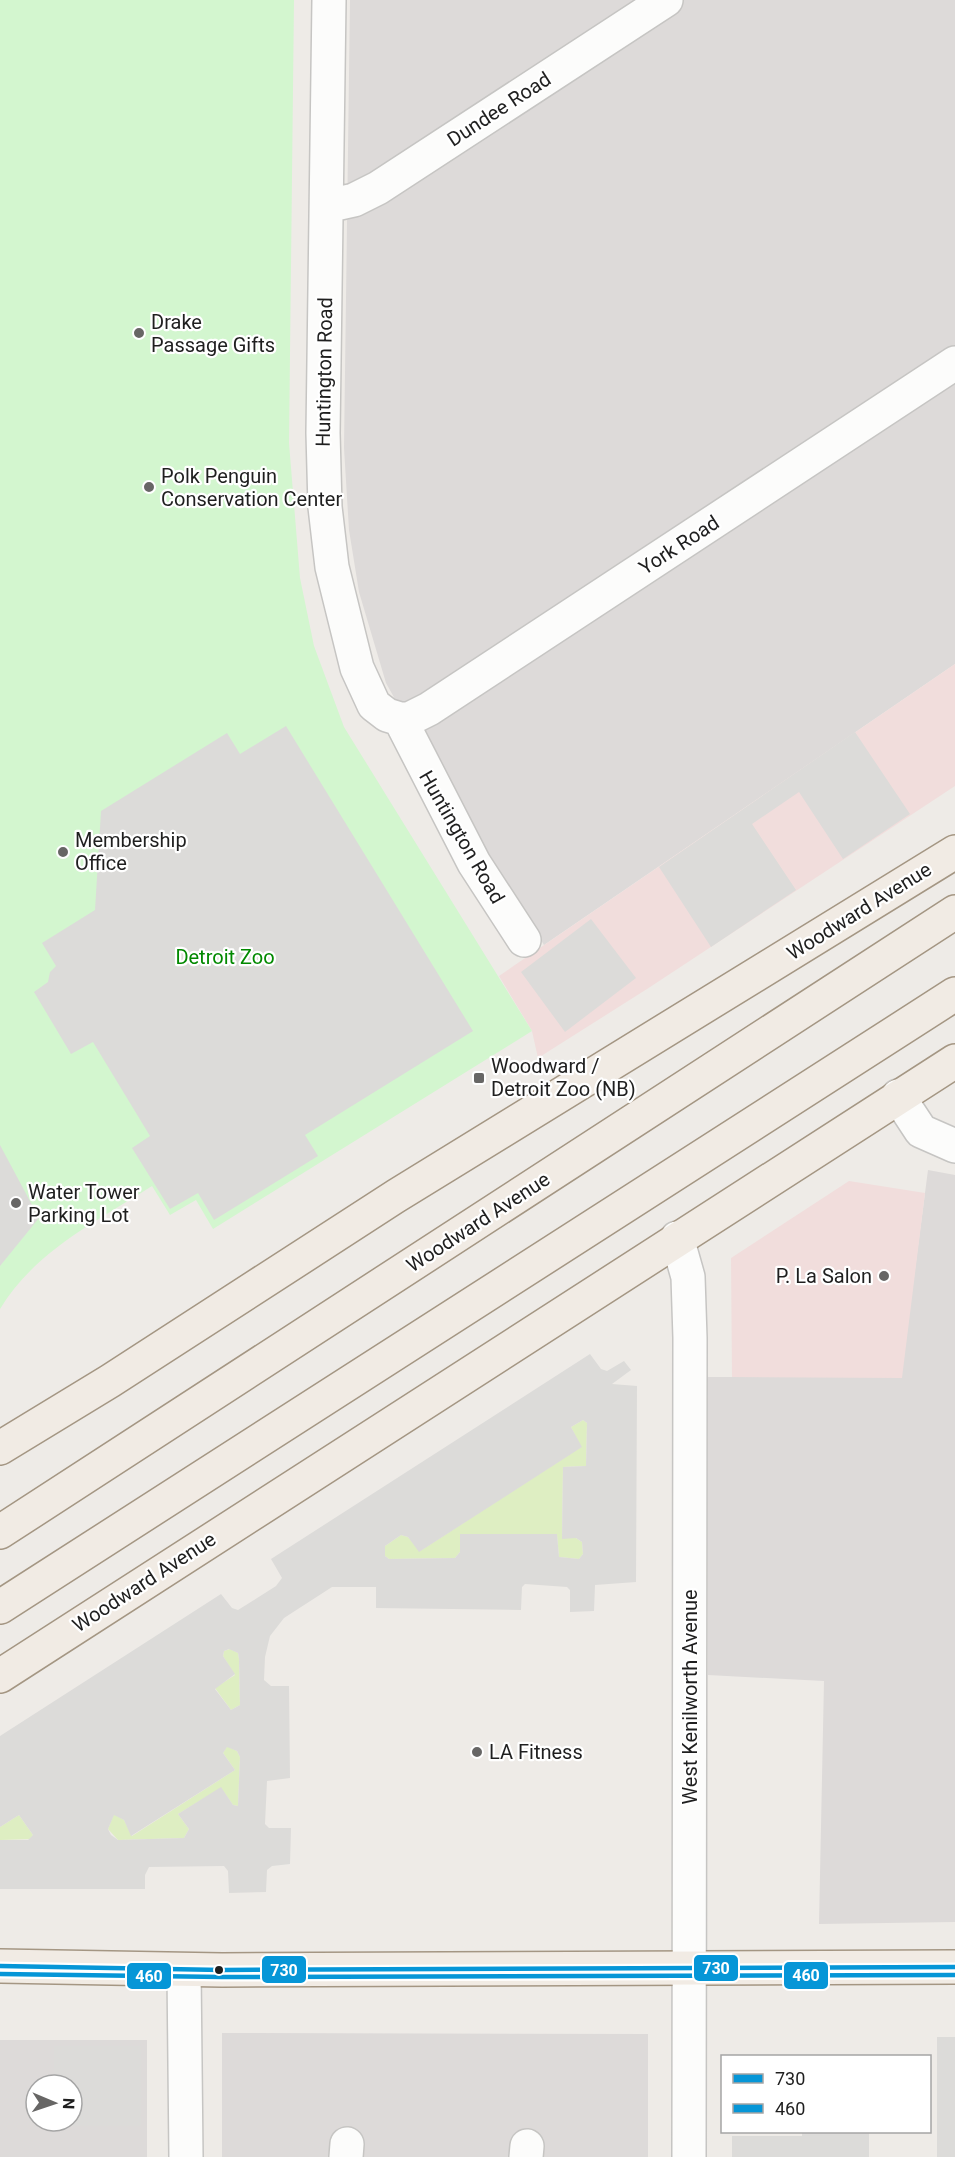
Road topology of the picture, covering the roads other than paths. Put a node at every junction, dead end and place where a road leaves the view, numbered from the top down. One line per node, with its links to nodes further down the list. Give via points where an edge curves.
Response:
1 (329, 0): 3 (street, Huntington Road)
2 (666, 0): 3 (street, Dundee Road, via 378,188 354,200)
3 (327, 206): 5 (street, Huntington Road, via 322,433 332,567 366,694 387,715)
4 (955, 363): 5 (street, York Road, via 429,709)
5 (400, 719): 8 (street, Huntington Road, via 474,863)
6 (955, 852): 14 (main road, Woodward Avenue, via 396,1196)
7 (955, 912): 15 (main road, Woodward Avenue)
8 (524, 940)
9 (955, 994): 16 (main road)
10 (955, 1060): 11 (main road, Woodward Avenue)
11 (898, 1096): 12 (street, via 921,1131); 13 (main road, Woodward Avenue)
12 (955, 1146)
13 (677, 1238): 17 (main road, Woodward Avenue); 20 (street, West Kenilworth Avenue, via 688,1276 690,1327)
14 (0, 1448)
15 (0, 1532)
16 (0, 1607)
17 (0, 1676)
18 (0, 1966): 21 (main road)
19 (955, 1967): 20 (main road)
20 (689, 1968): 21 (main road); 23 (street, West Kenilworth Avenue)
21 (184, 1970): 22 (street)
22 (186, 2157)
23 (689, 2157)

